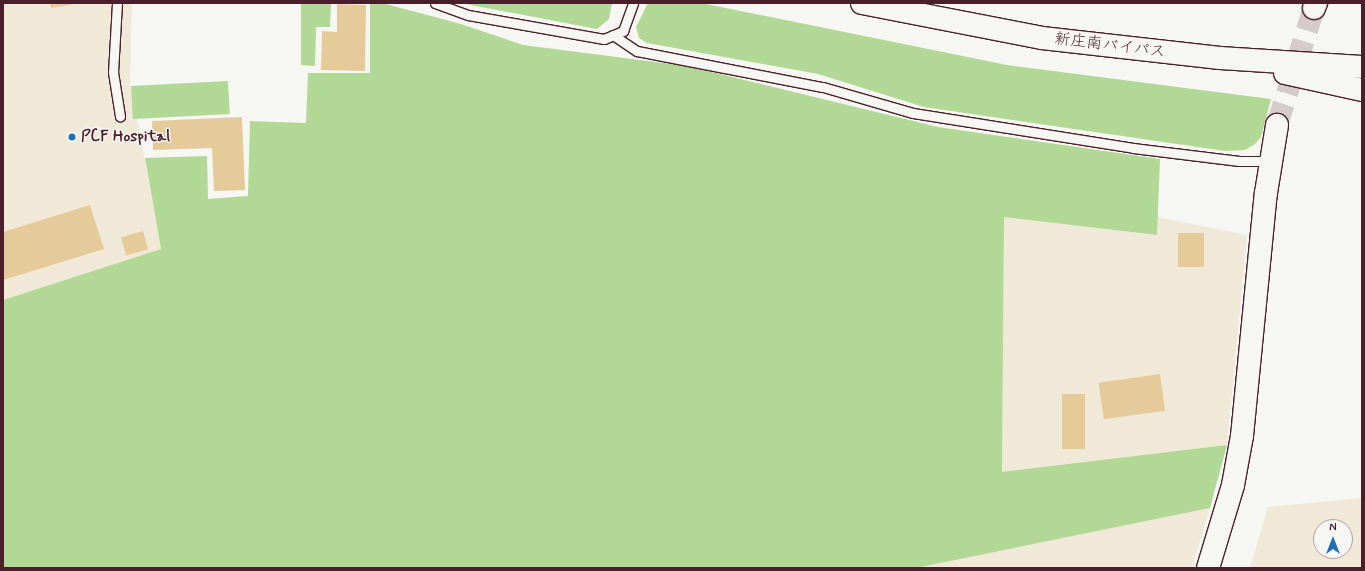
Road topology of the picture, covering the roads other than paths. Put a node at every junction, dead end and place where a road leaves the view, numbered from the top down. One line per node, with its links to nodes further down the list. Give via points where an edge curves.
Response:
1 (117, 3): 9 (lane, via 113,72)
2 (435, 3): 5 (lane, via 476,16 604,39)
3 (633, 3): 5 (lane, via 623,31)
4 (862, 3): 6 (main road, 新庄南バイパス, via 1042,38)
5 (613, 35): 11 (lane, via 637,51 823,88 912,113 1133,148 1239,160)
6 (1220, 58): 7 (main road, 新庄南バイパス); 8 (main road)
7 (1362, 67)
8 (1362, 90)
9 (120, 116)
10 (1277, 125): 11 (main road)
11 (1271, 161): 12 (main road, via 1242,436 1233,485)
12 (1208, 568)

